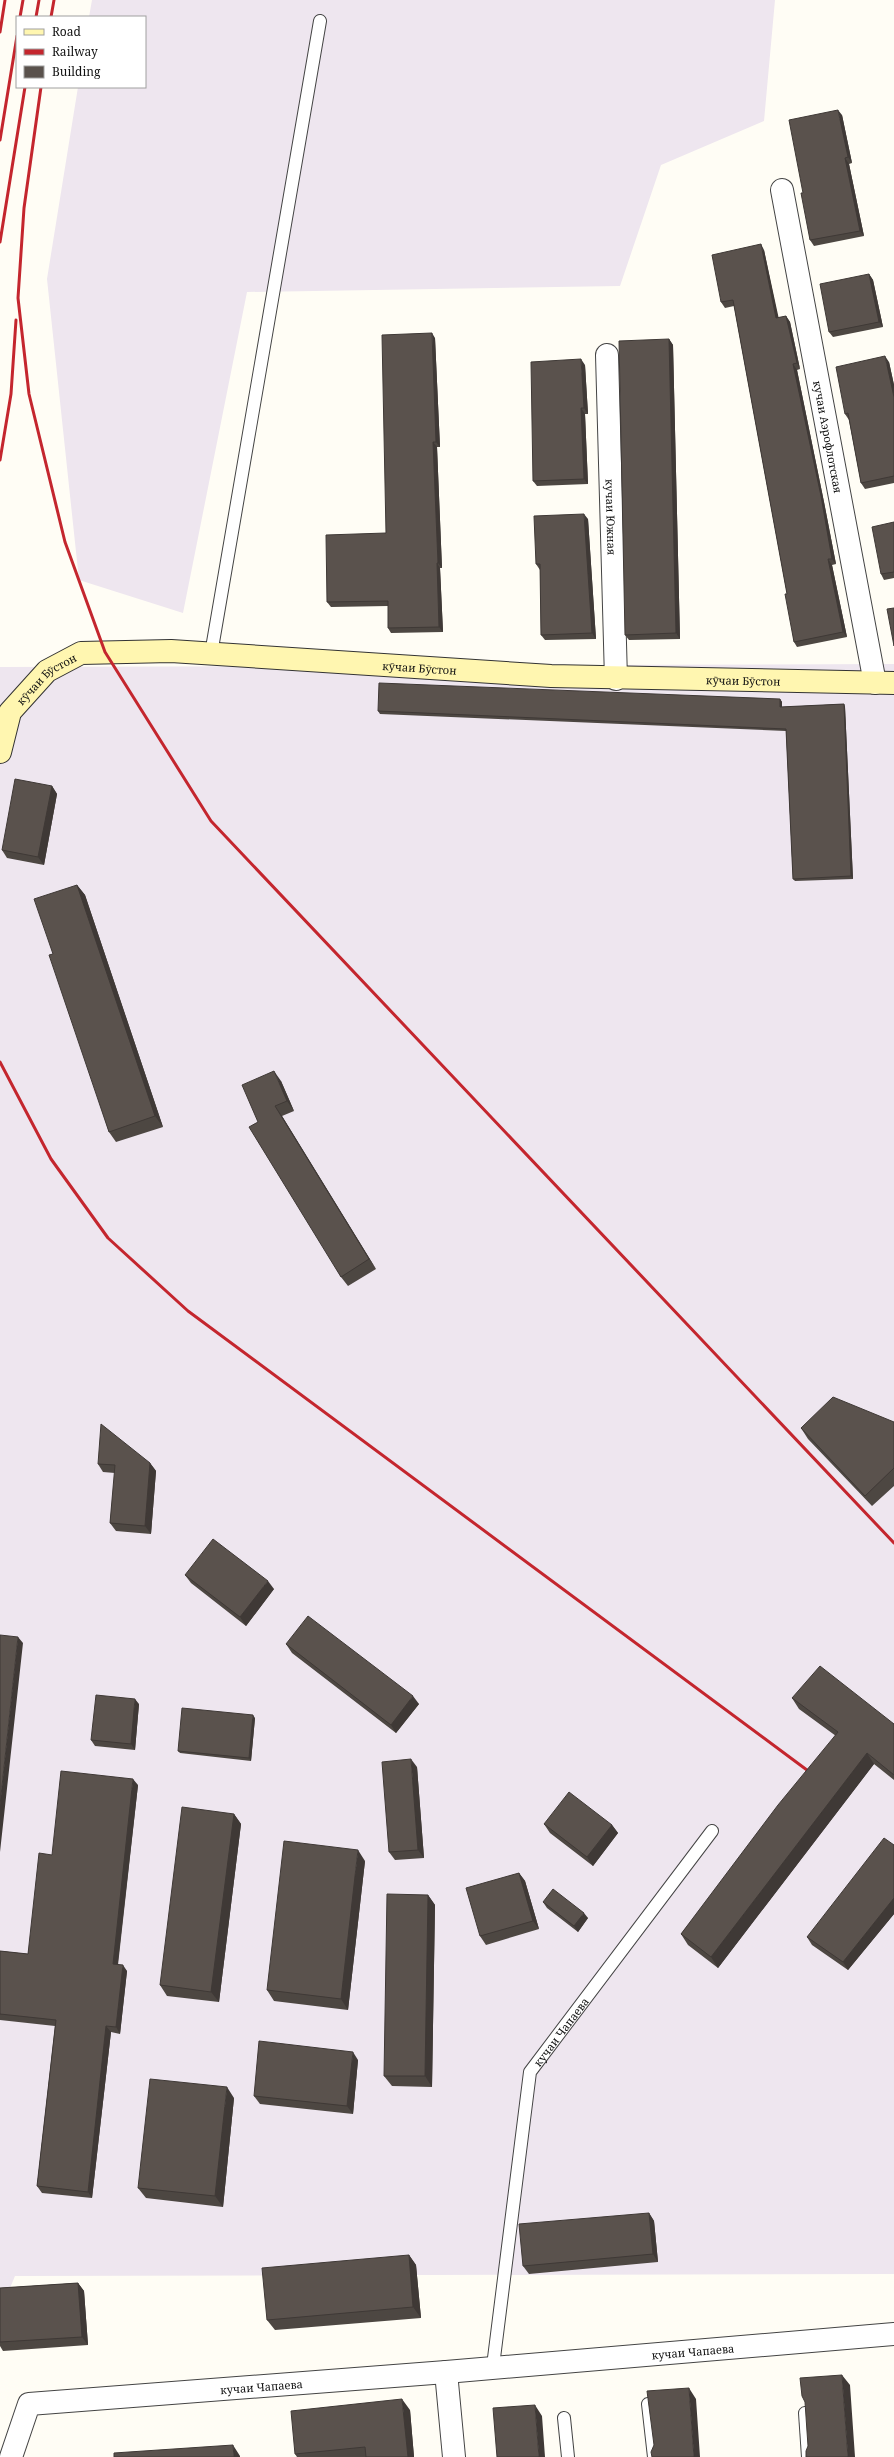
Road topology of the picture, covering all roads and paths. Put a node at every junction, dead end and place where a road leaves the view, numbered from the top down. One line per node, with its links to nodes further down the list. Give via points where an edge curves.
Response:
1 (320, 21): 4 (lane)
2 (782, 190): 6 (street, кучаи Аэрофлотская)
3 (607, 355): 5 (street, кучаи Южная)
4 (211, 654): 5 (main road, кӯчаи Бӯстон); 7 (main road, кӯчаи Бӯстон, via 171,651 81,653 47,671 10,712)
5 (616, 679): 6 (main road, кӯчаи Бӯстон)
6 (885, 683)
7 (0, 752)
8 (712, 1831): 10 (lane, кучаи Чапаева, via 530,2072)
9 (894, 2334): 10 (street, кучаи Чапаева)
10 (493, 2366): 11 (street, кучаи Чапаева)
11 (446, 2372): 15 (street, кучаи Чапаева, via 29,2404); 16 (street)
12 (648, 2404): 18 (lane)
13 (805, 2413): 19 (lane)
14 (564, 2418): 17 (lane)
15 (11, 2457)
16 (454, 2457)
17 (568, 2457)
18 (654, 2457)
19 (808, 2457)

